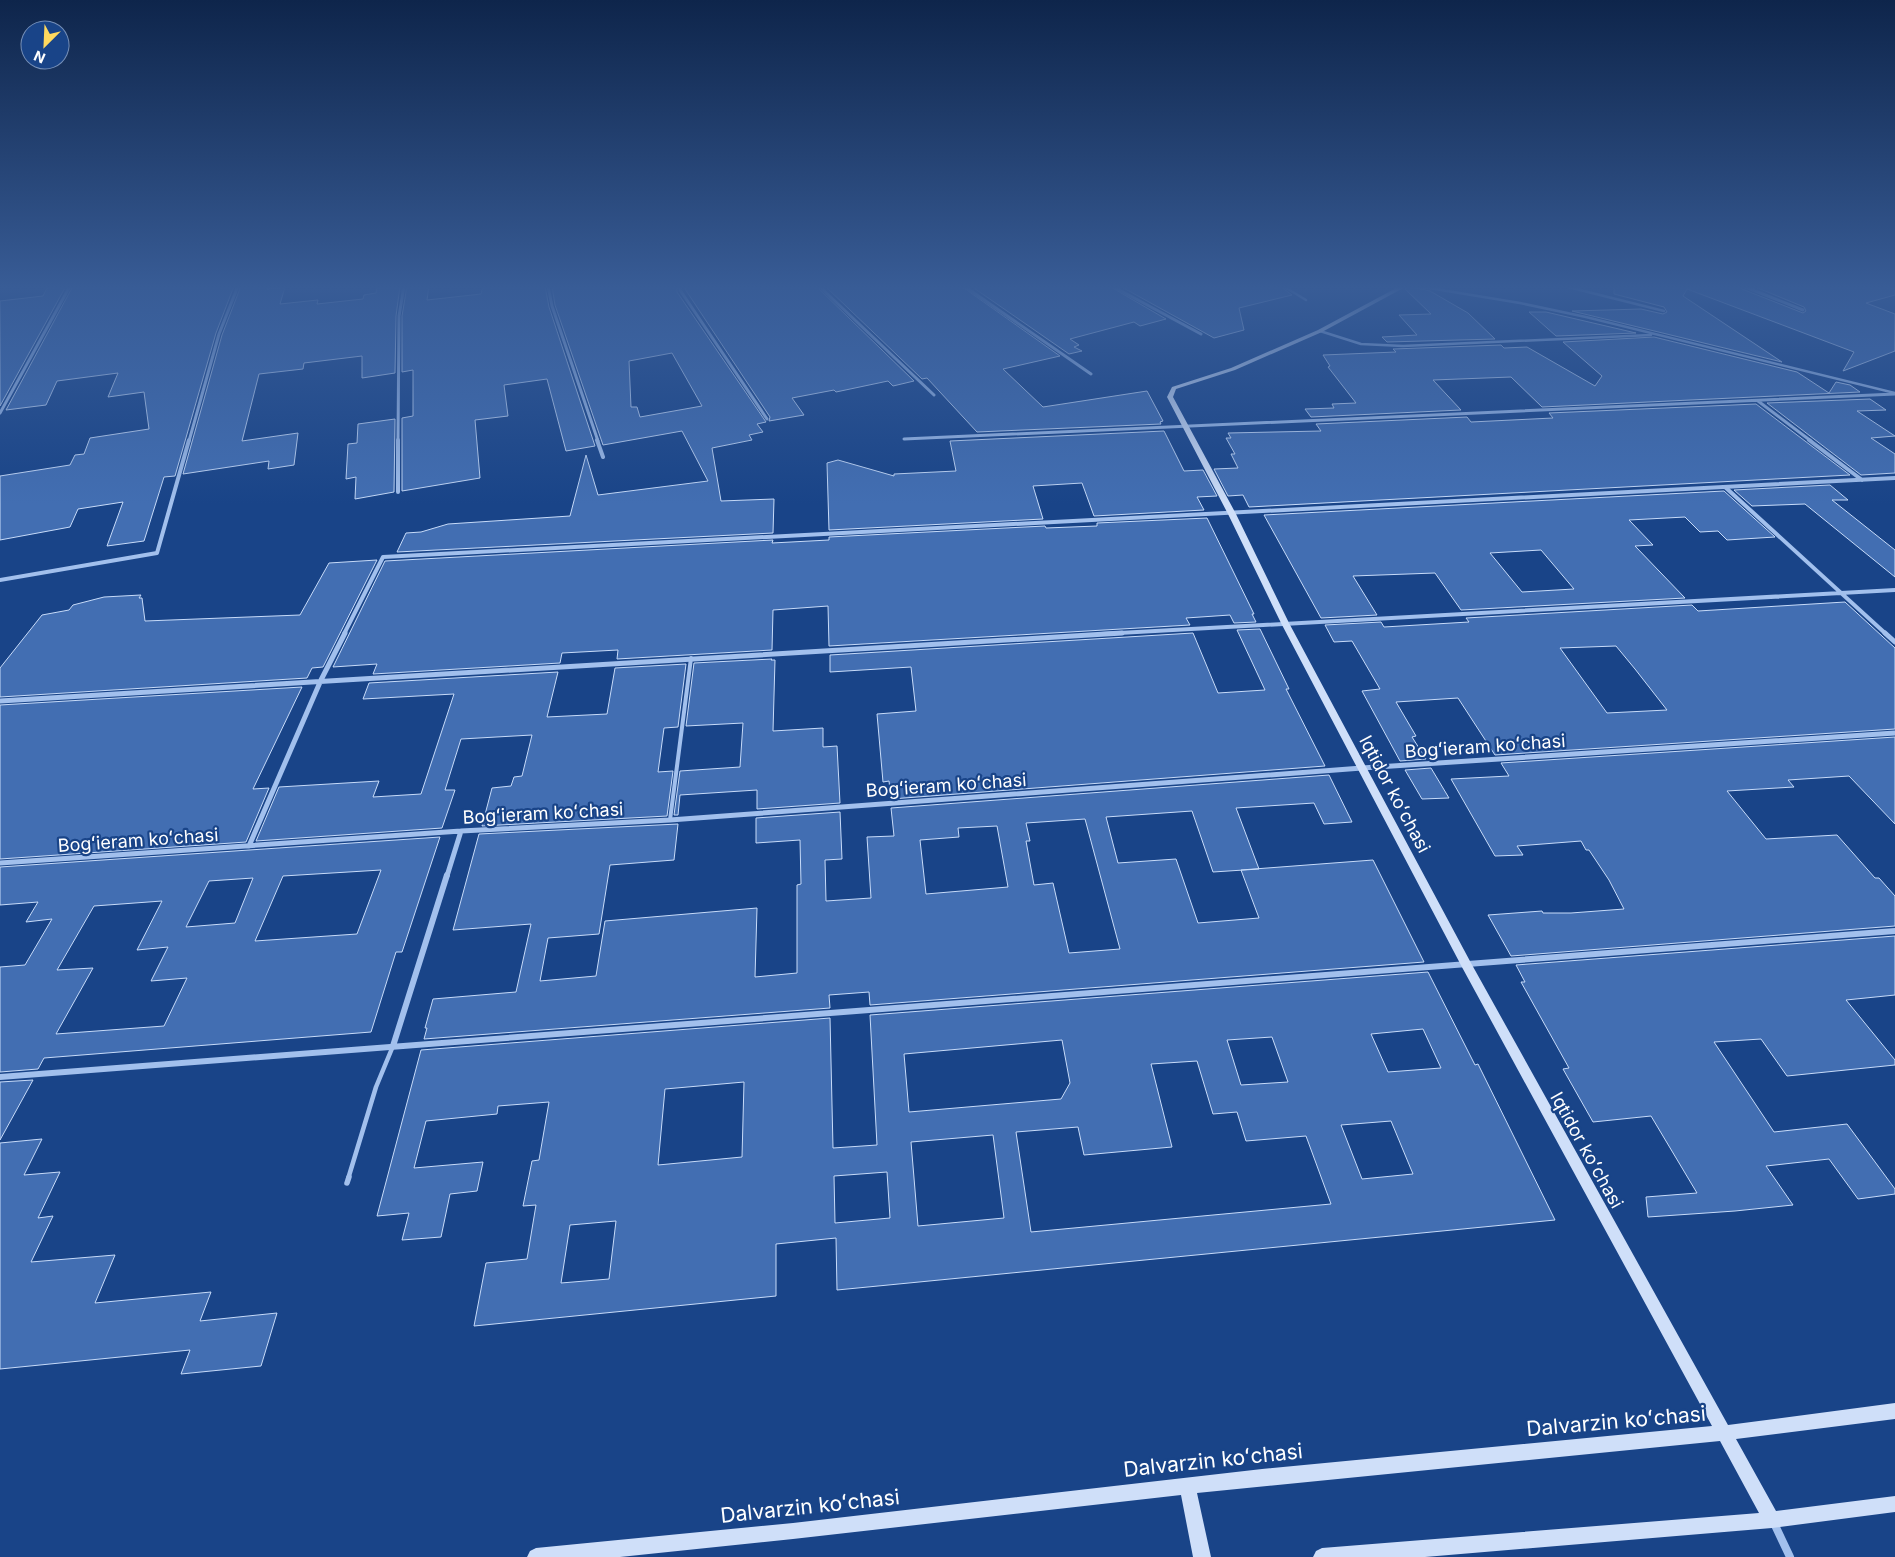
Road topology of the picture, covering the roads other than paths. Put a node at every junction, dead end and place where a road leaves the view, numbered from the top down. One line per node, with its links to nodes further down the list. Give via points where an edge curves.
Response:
1 (30, 359): 14 (street)
2 (212, 359): 24 (street, via 157,553)
3 (399, 359): 22 (street)
4 (570, 359): 18 (street)
5 (726, 359): 15 (street)
6 (896, 359): 11 (street)
7 (1069, 359): 10 (street)
8 (1257, 359): 16 (street, Iqtidor koʻchasi, via 1174,388 1170,398)
9 (1752, 359): 12 (lane)
10 (1091, 374)
11 (934, 394)
12 (1895, 394): 13 (street)
13 (1758, 401): 16 (street); 20 (street)
14 (0, 413)
15 (767, 419)
16 (1187, 427): 17 (street); 23 (street, Iqtidor koʻchasi)
17 (904, 439)
18 (603, 457)
19 (1895, 478): 20 (street)
20 (1863, 480): 21 (street)
21 (1726, 487): 23 (street); 26 (street)
22 (398, 492)
23 (1232, 514): 27 (street, Iqtidor koʻchasi); 30 (street, via 382,558)
24 (0, 580)
25 (1895, 590): 26 (street)
26 (1841, 593): 27 (street); 28 (street)
27 (1285, 623): 29 (street); 33 (street, Iqtidor koʻchasi)
28 (1895, 642)
29 (691, 658): 30 (street); 34 (lane)
30 (321, 680): 31 (street); 36 (street)
31 (0, 701)
32 (1895, 734): 33 (street, Bogʻieram koʻchasi)
33 (1362, 768): 34 (street, Bogʻieram koʻchasi); 39 (street, Iqtidor koʻchasi)
34 (670, 820): 35 (street, Bogʻieram koʻchasi)
35 (462, 831): 36 (street, Bogʻieram koʻchasi); 40 (street)
36 (249, 846): 37 (street, Bogʻieram koʻchasi)
37 (0, 863)
38 (1895, 931): 39 (street)
39 (1467, 966): 40 (street); 44 (street, Iqtidor koʻchasi)
40 (393, 1046): 41 (street); 42 (lane, via 376,1087)
41 (0, 1077)
42 (347, 1183)
43 (1895, 1411): 44 (street, Dalvarzin koʻchasi)
44 (1724, 1433): 45 (street, Dalvarzin koʻchasi); 47 (street, Iqtidor koʻchasi)
45 (1187, 1486): 48 (street, Dalvarzin koʻchasi); 49 (street)
46 (1895, 1504): 47 (street)
47 (1772, 1520): 50 (street); 51 (street)
48 (536, 1557)
49 (1202, 1557)
50 (1322, 1557)
51 (1790, 1557)

